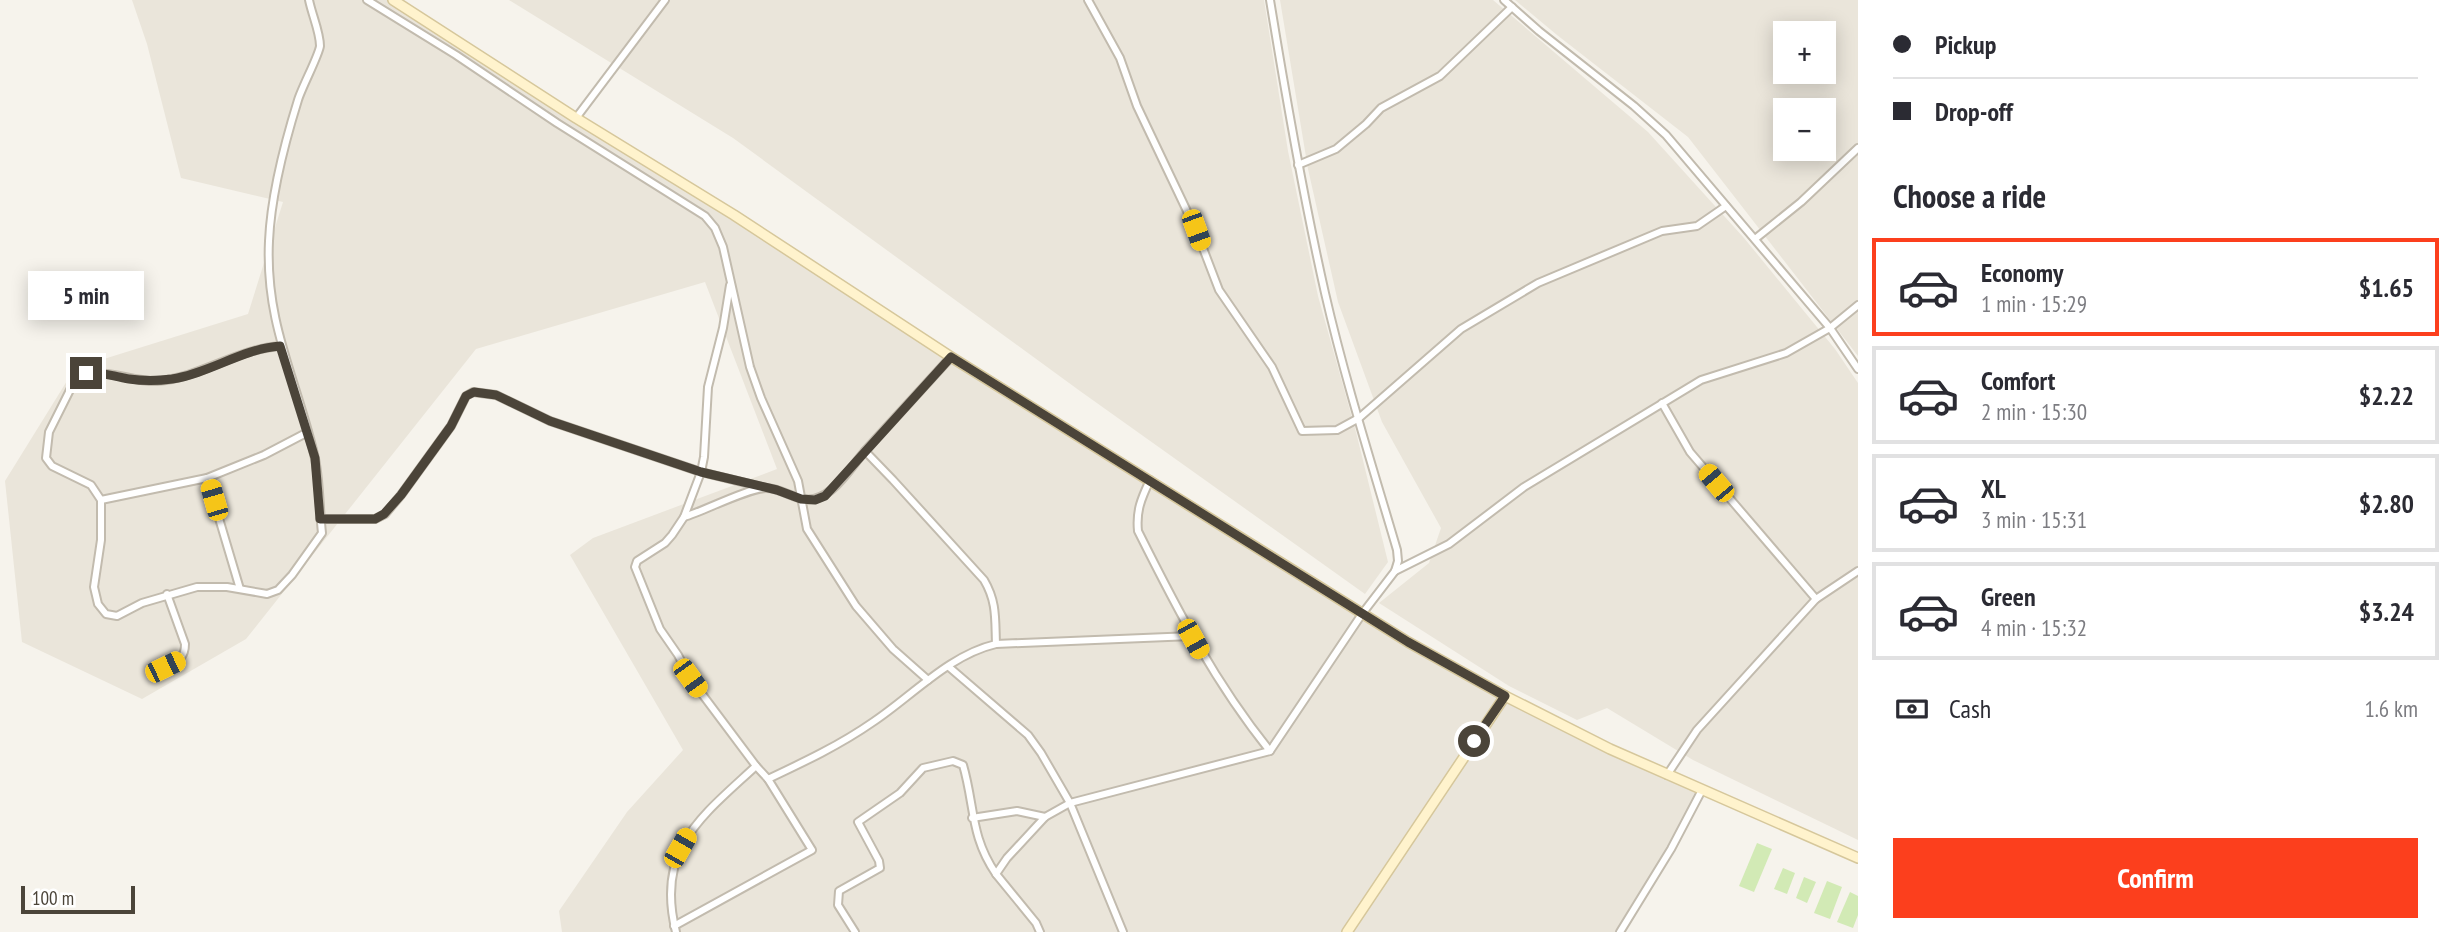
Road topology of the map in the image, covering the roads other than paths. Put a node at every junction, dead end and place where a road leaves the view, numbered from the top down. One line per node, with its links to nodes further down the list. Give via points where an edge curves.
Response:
1 (309, 0): 17 (street, via 320,51 298,100 269,239 271,298)
2 (367, 0): 14 (street, via 705,216 723,247)
3 (393, 0): 9 (main road)
4 (665, 0): 9 (street)
5 (1088, 0): 21 (street, via 1120,58 1219,290 1272,367 1297,424 1302,431 1337,430)
6 (1270, 0): 11 (street)
7 (1504, 0): 8 (street)
8 (1512, 6): 11 (street, via 1440,76 1381,108 1336,149); 12 (street, via 1667,135)
9 (576, 118): 18 (main road)
10 (1858, 148): 13 (street)
11 (1298, 164): 21 (street, via 1325,293)
12 (1726, 206): 13 (street); 21 (street, via 1697,226 1662,231 1506,300 1461,329)
13 (1755, 239): 16 (street)
14 (730, 283): 24 (street, via 708,387); 28 (street, via 750,367 798,481)
15 (1858, 305): 16 (street)
16 (1830, 328): 19 (street); 20 (street, via 1786,353 1701,380)
17 (280, 346): 22 (street); 29 (street, via 262,347 183,377 155,381 95,372 80,375 49,432 46,458 52,466 90,485)
18 (951, 357): 23 (street); 26 (main road)
19 (1858, 369)
20 (1662, 403): 32 (street, via 1524,487 1449,544); 36 (street, via 1690,452)
21 (1359, 418): 32 (street, via 1397,550)
22 (308, 432): 25 (street); 31 (street)
23 (865, 451): 28 (street, via 825,496); 39 (street, via 984,580 995,604)
24 (701, 472): 27 (street); 30 (street); 31 (street, via 550,421 496,395 474,392 466,396 451,426 384,514 375,519)
25 (207, 478): 29 (street); 34 (street)
26 (1150, 480): 37 (main road); 38 (street, via 1136,515 1138,531)
27 (767, 488): 28 (street); 30 (street)
28 (801, 499): 42 (street, via 807,529 856,606)
29 (101, 500): 35 (street, via 94,587 98,604 106,614 117,616)
30 (684, 517): 45 (street, via 665,542 635,567 660,629 690,678)
31 (320, 519): 34 (street, via 322,533 278,590 267,594)
32 (1395, 571): 37 (street)
33 (1858, 571): 36 (street)
34 (240, 589): 35 (street, via 197,587)
35 (167, 594): 40 (street, via 185,652)
36 (1816, 598): 46 (street, via 1697,730)
37 (1362, 614): 43 (main road); 44 (street)
38 (1192, 636): 39 (street); 44 (street, via 1223,688)
39 (996, 644): 41 (street)
40 (165, 667)
41 (949, 667): 42 (street); 49 (street, via 1028,735)
42 (928, 680): 47 (street, via 871,724)
43 (1505, 696): 46 (main road); 58 (main road)
44 (1270, 751): 49 (street)
45 (756, 766): 47 (street); 54 (street, via 716,802 680,848 672,881)
46 (1667, 775): 48 (main road)
47 (768, 779): 54 (street, via 812,850)
48 (1702, 790): 52 (main road); 59 (street)
49 (1070, 803): 50 (street); 57 (street)
50 (1045, 817): 51 (street, via 1017,811); 53 (street)
51 (972, 818): 53 (street, via 984,857); 55 (street, via 962,765 953,761 923,768 900,793 858,822 880,868 839,891 838,905)
52 (1858, 858)
53 (996, 874): 56 (street)
54 (675, 929)
55 (855, 932)
56 (1040, 932)
57 (1123, 932)
58 (1347, 932)
59 (1620, 932)

